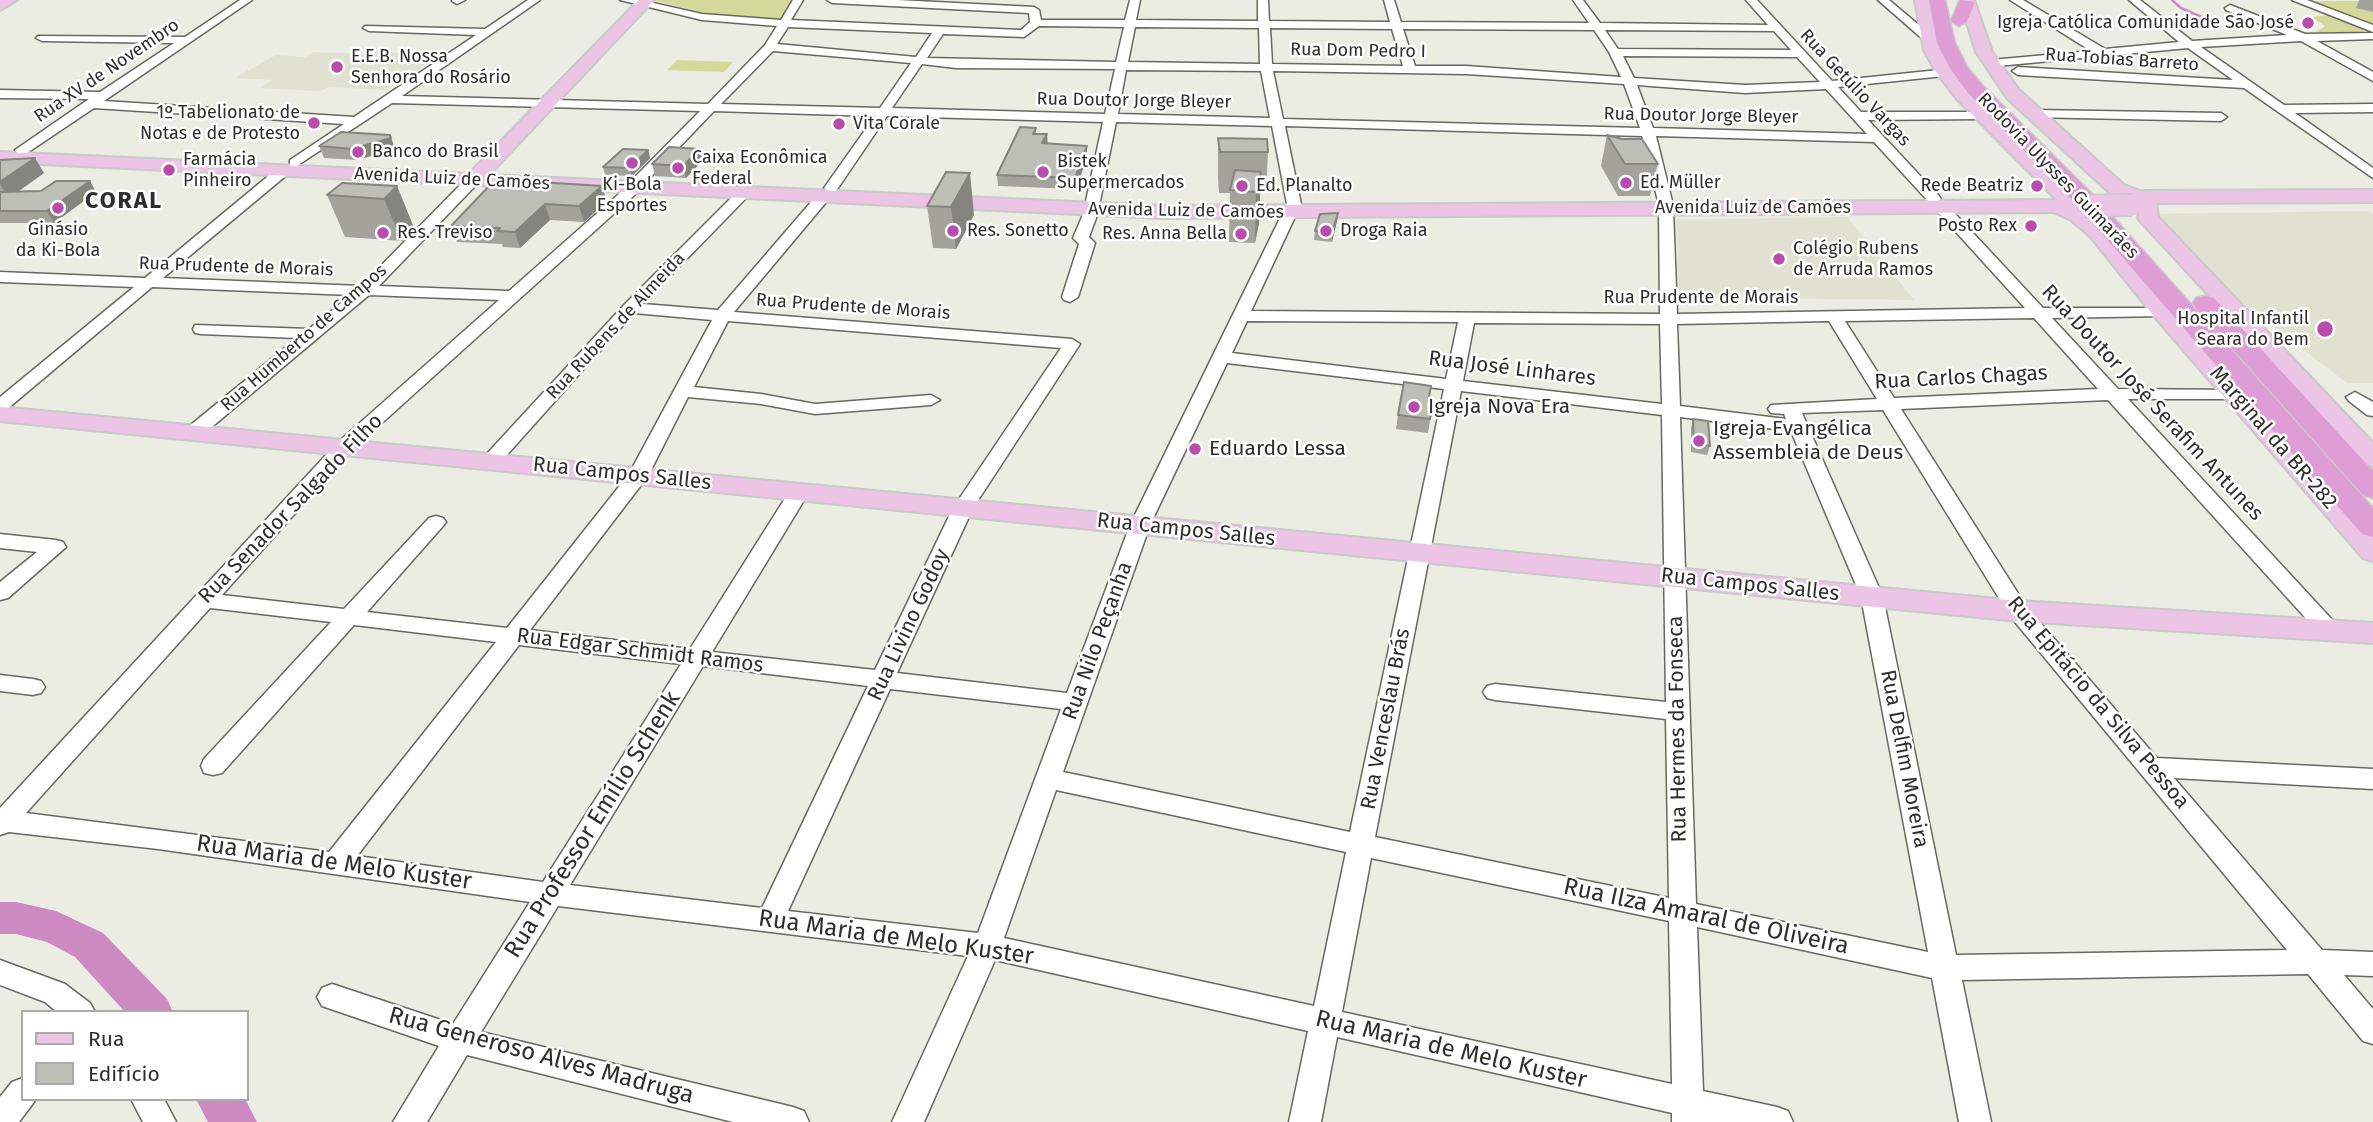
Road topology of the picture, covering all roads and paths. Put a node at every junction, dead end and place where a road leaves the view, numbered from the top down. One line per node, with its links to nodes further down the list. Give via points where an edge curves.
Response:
1 (10, 0): 16 (main road)
2 (247, 0): 35 (street, Rua XV de Novembro)
3 (536, 0): 30 (street)
4 (799, 0): 20 (street, Rua Senador Salgado Filho)
5 (832, 0): 21 (street, via 1034,10)
6 (1135, 0): 22 (street)
7 (1262, 0): 23 (street)
8 (1390, 0): 24 (street)
9 (1578, 0): 25 (street, Rua Hermes da Fonseca)
10 (1751, 0): 27 (street, Rua Getúlio Vargas)
11 (1883, 0): 19 (street)
12 (2015, 0): 38 (street)
13 (2134, 0): 36 (street)
14 (2297, 0): 28 (street)
15 (634, 3): 20 (street, via 717,20); 34 (street, Rua Dom Pedro I); 53 (main road, Rua Humberto de Campos)
16 (0, 6)
17 (2230, 8): 31 (street)
18 (1942, 10): 19 (street); 19 (street); 43 (main road, via 1977,37); 45 (main road, Marginal da BR-282); 116 (highway, Rodovia Ulysses Guimarães, via 1993,88 2113,202); 121 (highway, Rodovia Ulysses Guimarães, via 1952,57 1975,89 2087,202)
19 (1898, 12)
20 (785, 23): 29 (street); 34 (street, Rua Senador Salgado Filho)
21 (1036, 23): 22 (street); 29 (street, via 1024,34)
22 (1131, 23): 23 (street); 41 (street)
23 (1264, 24): 24 (street); 42 (street)
24 (1397, 25): 25 (street); 44 (street)
25 (1596, 27): 27 (street); 37 (street, Rua Hermes da Fonseca)
26 (369, 28): 30 (street)
27 (1777, 28): 39 (street, Rua Getúlio Vargas)
28 (2373, 29)
29 (940, 30): 40 (street)
30 (488, 32): 51 (street)
31 (2300, 36): 32 (street); 36 (street); 46 (street)
32 (2373, 36)
33 (41, 38): 35 (street)
34 (764, 39): 40 (street, Rua Dom Pedro I); 54 (street, Rua Senador Salgado Filho)
35 (188, 40): 52 (street, Rua XV de Novembro)
36 (2190, 44): 38 (street); 49 (street)
37 (1615, 52): 39 (street); 47 (street, Rua Hermes da Fonseca)
38 (2103, 53): 43 (street)
39 (1801, 54): 48 (street, Rua Getúlio Vargas)
40 (918, 62): 41 (street, Rua Dom Pedro I); 57 (street)
41 (1122, 66): 42 (street, Rua Dom Pedro I); 62 (street)
42 (1266, 67): 44 (street, Rua Dom Pedro I); 64 (street)
43 (1993, 67): 49 (street, Rua Tobias Barreto); 58 (main road)
44 (1409, 69): 47 (street, Rua Dom Pedro I)
45 (1944, 72): 48 (street, Rua Dom Pedro I); 59 (main road, Marginal da BR-282)
46 (2373, 76)
47 (1630, 83): 48 (street, Rua Dom Pedro I, via 1745,89); 65 (street, Rua Hermes da Fonseca)
48 (1829, 85): 60 (street, Rua Getúlio Vargas)
49 (2248, 85): 55 (street)
50 (0, 94): 52 (street)
51 (389, 99): 53 (street, Rua Doutor Jorge Bleyer); 63 (street)
52 (97, 100): 63 (street); 67 (street, Rua XV de Novembro)
53 (546, 104): 54 (street, Rua Doutor Jorge Bleyer); 71 (main road, Rua Humberto de Campos)
54 (710, 108): 57 (street, Rua Doutor Jorge Bleyer); 72 (street, Rua Senador Salgado Filho)
55 (2281, 108): 56 (street); 70 (street)
56 (2373, 108)
57 (884, 112): 62 (street, Rua Doutor Jorge Bleyer); 74 (street)
58 (2034, 114): 61 (street); 76 (main road)
59 (1982, 115): 60 (street); 77 (main road, Marginal da BR-282)
60 (1857, 116): 66 (street, Rua Getúlio Vargas)
61 (2221, 117)
62 (1111, 118): 64 (street, Rua Doutor Jorge Bleyer); 79 (street)
63 (358, 121): 69 (street)
64 (1277, 122): 65 (street, Rua Doutor Jorge Bleyer); 81 (street)
65 (1648, 132): 66 (street, Rua Doutor Jorge Bleyer); 80 (street, Rua Hermes da Fonseca)
66 (1878, 138): 78 (street, Rua Getúlio Vargas)
67 (22, 150): 68 (main road, Avenida Luiz de Camões); 69 (main road, Avenida Luiz de Camões)
68 (1, 156): 69 (main road, Avenida Luiz de Camões)
69 (289, 167): 71 (main road, Avenida Luiz de Camões); 83 (street)
70 (2373, 174)
71 (477, 176): 72 (main road, Avenida Luiz de Camões); 84 (street, Rua Humberto de Campos)
72 (638, 184): 73 (main road, Avenida Luiz de Camões); 74 (main road, Avenida Luiz de Camões); 85 (street, Rua Senador Salgado Filho)
73 (744, 193): 74 (main road, Avenida Luiz de Camões); 87 (street, Rua Rubens de Almeida)
74 (827, 193): 79 (main road, Avenida Luiz de Camões); 90 (street)
75 (2373, 199): 76 (main road, Avenida Luiz de Camões); 76 (main road, Avenida Luiz de Camões, via 2351,204)
76 (2135, 201): 77 (main road, Avenida Luiz de Camões, bridge); 113 (main road)
77 (2069, 202): 78 (main road, Avenida Luiz de Camões); 88 (main road, Marginal da BR-282)
78 (1937, 203): 80 (main road, Avenida Luiz de Camões); 89 (street, Rua Doutor José Serafim Antunes)
79 (1093, 205): 81 (main road, Avenida Luiz de Camões); 86 (street, via 1081,238 1087,243)
80 (1666, 205): 81 (main road, Avenida Luiz de Camões); 94 (street, Rua Hermes da Fonseca)
81 (1293, 208): 91 (street, Rua Nilo Peçanha)
82 (0, 277): 83 (street, Rua Prudente de Morais)
83 (149, 283): 84 (street, Rua Prudente de Morais); 106 (street)
84 (365, 291): 85 (street, Rua Prudente de Morais); 96 (street, Rua Humberto de Campos)
85 (513, 296): 112 (street, Rua Senador Salgado Filho)
86 (1070, 297)
87 (630, 308): 90 (street, Rua Prudente de Morais); 114 (street, Rua Rubens de Almeida)
88 (2162, 311): 89 (street, Rua Prudente de Morais); 102 (main road, Marginal da BR-282)
89 (2038, 313): 92 (street, Rua Prudente de Morais); 101 (street, Rua Doutor José Serafim Antunes)
90 (722, 316): 97 (street, Rua Prudente de Morais); 100 (street)
91 (1241, 316): 93 (street, Rua Prudente de Morais); 98 (street, Rua Nilo Peçanha)
92 (1834, 316): 94 (street, Rua Prudente de Morais); 105 (street, Rua Epitácio da Silva Pessoa)
93 (1467, 317): 94 (street, Rua Prudente de Morais); 99 (street, Rua Venceslau Brás)
94 (1668, 318): 107 (street, Rua Hermes da Fonseca)
95 (201, 329): 96 (street)
96 (313, 334): 111 (street, Rua Humberto de Campos)
97 (1072, 344): 118 (street, Rua Livino Godoy)
98 (1221, 357): 99 (street, Rua José Linhares); 120 (street, Rua Nilo Peçanha)
99 (1454, 385): 107 (street, Rua José Linhares); 123 (street, Rua Venceslau Brás)
100 (682, 391): 104 (street, via 815,409); 115 (street)
101 (2113, 394): 102 (street, Rua Carlos Chagas); 105 (street, Rua Carlos Chagas); 130 (street, Rua Doutor José Serafim Antunes)
102 (2233, 394): 121 (main road, Marginal da BR-282)
103 (2364, 397): 108 (street)
104 (931, 400)
105 (1889, 404): 110 (street, Rua Carlos Chagas); 128 (street, Rua Epitácio da Silva Pessoa)
106 (0, 406)
107 (1671, 411): 110 (street, Rua José Linhares); 124 (street, Rua Hermes da Fonseca)
108 (2373, 411)
109 (0, 414): 111 (main road, Rua Campos Salles)
110 (1794, 417): 126 (street, Rua Delfim Moreira)
111 (194, 432): 112 (main road, Rua Campos Salles)
112 (344, 447): 114 (main road, Rua Campos Salles); 127 (street, Rua Senador Salgado Filho)
113 (2373, 458)
114 (490, 461): 115 (main road, Rua Campos Salles)
115 (638, 476): 117 (main road, Rua Campos Salles); 132 (street)
116 (2373, 489)
117 (799, 492): 118 (main road, Rua Campos Salles); 133 (street, Rua Professor Emílio Schenk)
118 (963, 508): 120 (main road, Rua Campos Salles); 134 (street, Rua Livino Godoy)
119 (436, 522): 129 (street)
120 (1140, 525): 123 (main road, Rua Campos Salles); 138 (street, Rua Nilo Peçanha)
121 (2373, 533)
122 (0, 541): 125 (street, via 56,547)
123 (1420, 553): 124 (main road, Rua Campos Salles); 145 (street, Rua Venceslau Brás)
124 (1675, 578): 126 (main road, Rua Campos Salles); 139 (street, Rua Hermes da Fonseca)
125 (0, 593)
126 (1872, 597): 128 (main road, Rua Campos Salles); 153 (street, Rua Delfim Moreira)
127 (204, 600): 129 (street, Rua Edgar Schmidt Ramos); 144 (street, Rua Senador Salgado Filho)
128 (2018, 611): 130 (main road, Rua Campos Salles); 141 (street, Rua Epitácio da Silva Pessoa)
129 (349, 617): 132 (street, Rua Edgar Schmidt Ramos); 140 (street)
130 (2329, 630): 131 (main road, Rua Campos Salles)
131 (2373, 633)
132 (514, 636): 133 (street, Rua Edgar Schmidt Ramos); 146 (street)
133 (696, 658): 134 (street, Rua Edgar Schmidt Ramos); 147 (street, Rua Professor Emílio Schenk)
134 (883, 680): 138 (street, Rua Edgar Schmidt Ramos); 149 (street, Rua Livino Godoy)
135 (0, 683): 136 (street)
136 (33, 687)
137 (1495, 692): 139 (street)
138 (1075, 702): 142 (street, Rua Nilo Peçanha)
139 (1678, 712): 148 (street, Rua Hermes da Fonseca)
140 (213, 766)
141 (2150, 767): 143 (street); 151 (street, Rua Epitácio da Silva Pessoa)
142 (1048, 779): 145 (street, Rua Ilza Amaral de Oliveira); 150 (street, Rua Nilo Peçanha)
143 (2373, 779)
144 (2, 823): 146 (street, Rua Maria de Melo Kuster)
145 (1361, 844): 148 (street, Rua Ilza Amaral de Oliveira); 157 (street, Rua Venceslau Brás)
146 (336, 863): 147 (street, Rua Maria de Melo Kuster)
147 (551, 894): 149 (street, Rua Maria de Melo Kuster); 159 (street, Rua Professor Emílio Schenk)
148 (1683, 912): 153 (street, Rua Ilza Amaral de Oliveira); 162 (street, Rua Hermes da Fonseca)
149 (770, 920): 150 (street, Rua Maria de Melo Kuster)
150 (987, 946): 157 (street, Rua Maria de Melo Kuster); 167 (street, Rua Nilo Peçanha)
151 (2314, 962): 152 (street, Rua Ilza Amaral de Oliveira); 153 (street, Rua Ilza Amaral de Oliveira); 158 (street, Rua Epitácio da Silva Pessoa)
152 (2373, 964)
153 (1945, 968): 170 (street, Rua Delfim Moreira)
154 (0, 972): 156 (street, via 55,993)
155 (332, 997): 159 (street, Rua Generoso Alves Madruga)
156 (77, 1010)
157 (1325, 1022): 162 (street, Rua Maria de Melo Kuster); 168 (street, Rua Venceslau Brás)
158 (2373, 1031)
159 (460, 1040): 165 (street, Rua Professor Emílio Schenk); 166 (street, Rua Generoso Alves Madruga)
160 (21, 1095): 163 (street)
161 (147, 1101): 164 (street)
162 (1687, 1112): 169 (street, Rua Maria de Melo Kuster)
163 (0, 1122)
164 (160, 1122)
165 (409, 1122)
166 (793, 1122)
167 (908, 1122)
168 (1305, 1122)
169 (1777, 1122)
170 (1975, 1122)

